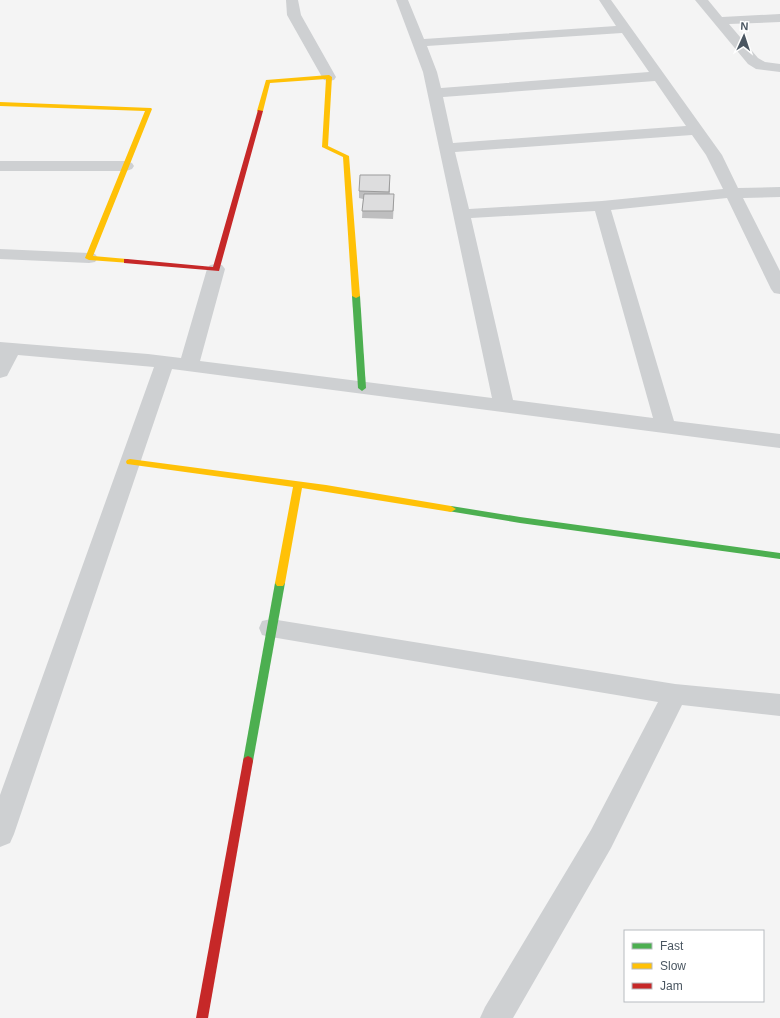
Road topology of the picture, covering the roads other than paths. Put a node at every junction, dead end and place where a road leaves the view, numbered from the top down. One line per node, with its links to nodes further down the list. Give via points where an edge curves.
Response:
1 (292, 0): 11 (street, via 294,15)
2 (402, 0): 8 (street)
3 (604, 0): 7 (street)
4 (702, 0): 6 (street)
5 (780, 18): 6 (street)
6 (719, 21): 9 (street, via 753,61 761,66)
7 (625, 29): 8 (street); 10 (street)
8 (418, 43): 12 (street, via 430,72)
9 (780, 68)
10 (658, 76): 12 (street); 14 (street)
11 (329, 77): 25 (street, via 268,81); 31 (street, via 325,147 346,156)
12 (434, 93): 15 (street)
13 (0, 104): 17 (street, via 148,109)
14 (696, 130): 15 (street); 19 (street, via 714,155)
15 (447, 148): 21 (street)
16 (0, 166): 17 (street)
17 (126, 166): 23 (street)
18 (780, 192): 19 (street)
19 (733, 194): 20 (street); 24 (street)
20 (602, 206): 21 (street); 33 (street)
21 (462, 214): 32 (street)
22 (0, 254): 23 (street)
23 (89, 258): 25 (street)
24 (774, 263): 26 (street)
25 (216, 269): 29 (street)
26 (780, 289)
27 (6, 349): 28 (street); 30 (street)
28 (165, 362): 29 (street); 35 (street)
29 (189, 365): 31 (street)
30 (0, 372)
31 (362, 388): 32 (street)
32 (504, 406): 33 (street)
33 (665, 426): 34 (street)
34 (780, 441)
35 (130, 462): 36 (street); 41 (street)
36 (298, 484): 37 (street, via 520,520); 38 (street)
37 (780, 556)
38 (271, 628): 39 (street); 42 (street)
39 (675, 694): 40 (street); 43 (street, via 601,839)
40 (780, 705)
41 (0, 834)
42 (202, 1018)
43 (496, 1018)

